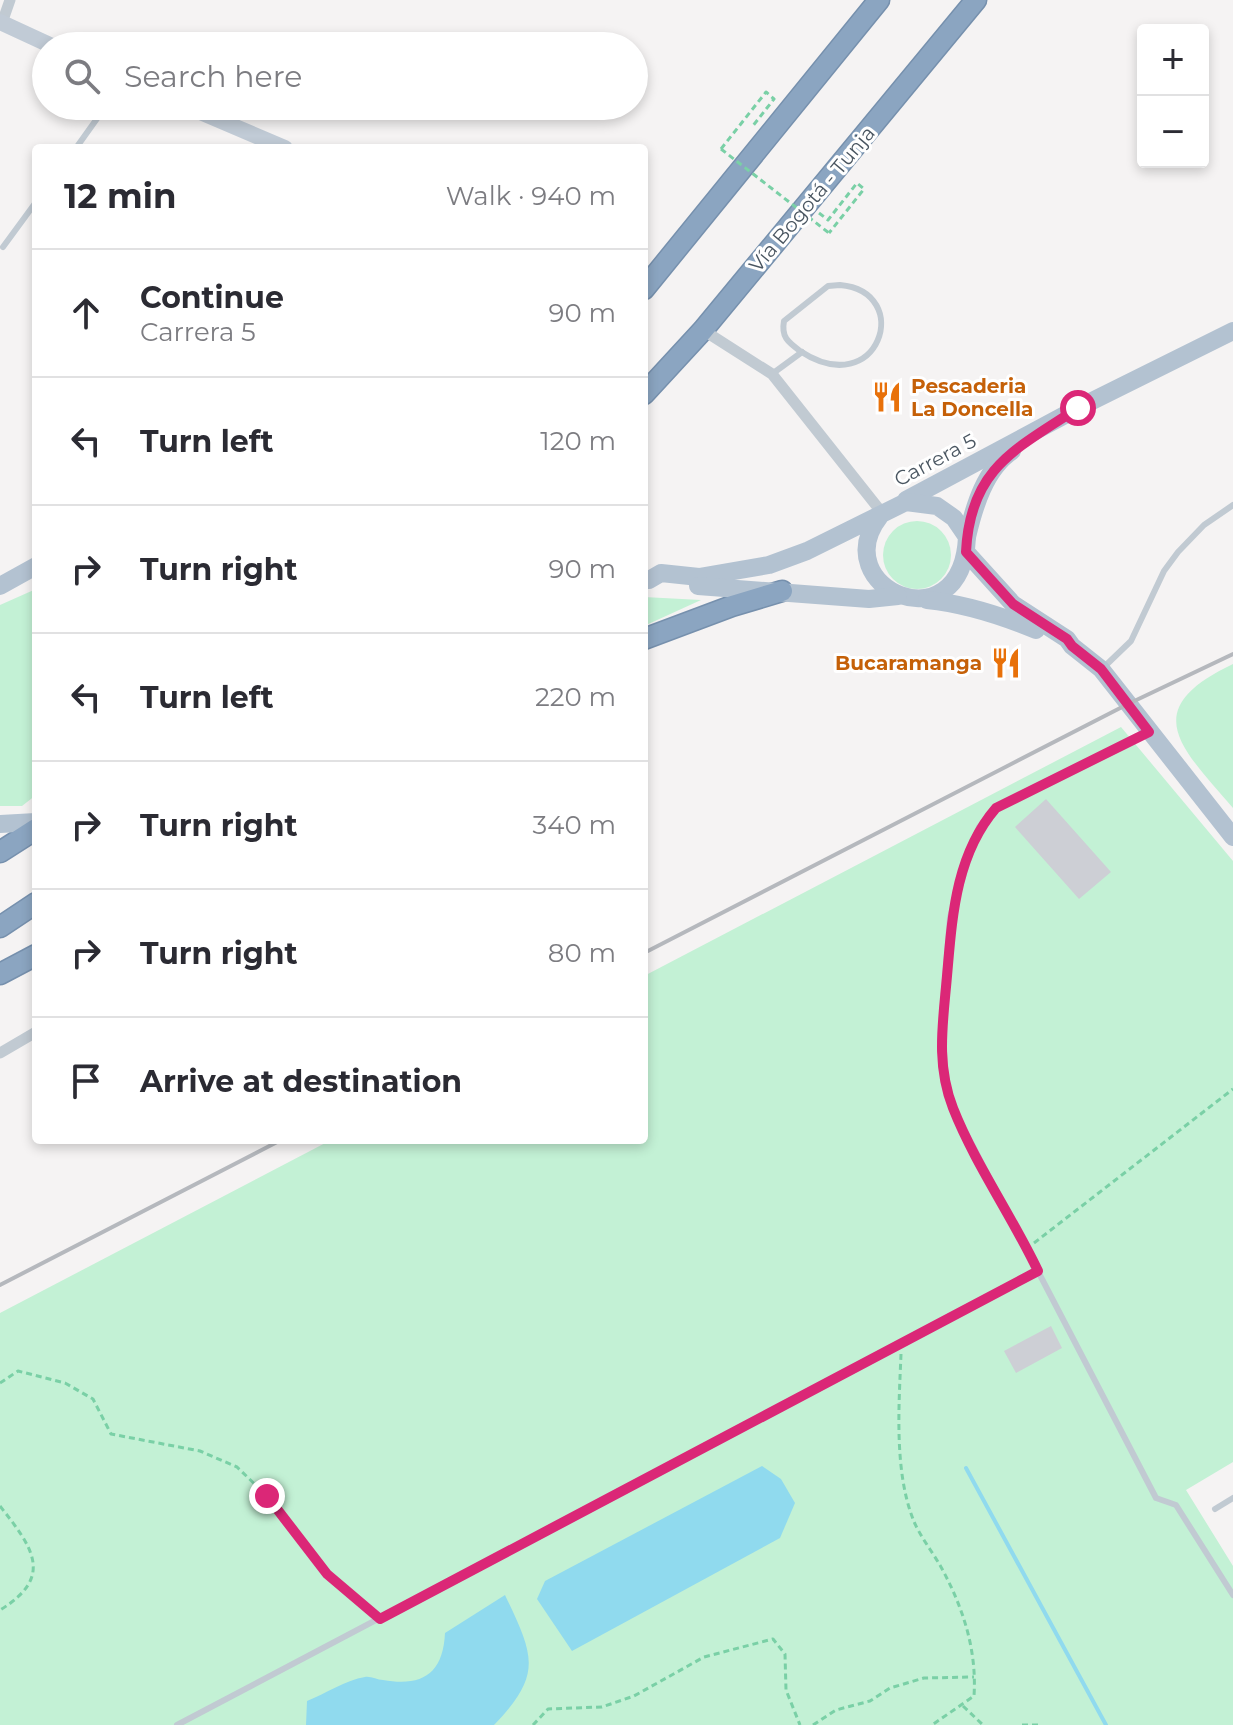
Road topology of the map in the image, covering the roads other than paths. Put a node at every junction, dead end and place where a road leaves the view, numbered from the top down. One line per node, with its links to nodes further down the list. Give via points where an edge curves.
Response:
1 (10, 0): 4 (street)
2 (879, 0): 12 (highway)
3 (976, 0): 13 (highway, Vía Bogotá - Tunja)
4 (1, 22): 5 (main road)
5 (32, 37)
6 (96, 120): 8 (lane)
7 (219, 120): 9 (main road)
8 (79, 144)
9 (276, 144)
10 (32, 207): 11 (lane)
11 (3, 247)
12 (648, 283)
13 (703, 330): 16 (street); 17 (highway, Vía Bogotá - Tunja)
14 (1233, 331): 18 (main road, Carrera 5)
15 (802, 352): 15 (lane, via 830,366 848,367 865,358 882,335 880,308 856,286 828,286 784,321 785,339); 16 (lane)
16 (772, 374): 20 (street)
17 (648, 390)
18 (1078, 408): 20 (main road, Carrera 5); 21 (main road, Carrera 5, via 1004,457 986,481)
19 (1233, 505): 31 (lane, via 1178,552 1131,641)
20 (887, 512): 21 (main road, via 917,501 937,506 954,518); 23 (main road, Carrera 5, via 769,565 699,577 661,573); 27 (main road, via 870,532 868,560 882,585)
21 (966, 544): 28 (main road, via 952,584); 30 (main road, via 1013,604)
22 (32, 568): 25 (main road)
23 (648, 579)
24 (648, 580): 26 (main road)
25 (0, 586)
26 (782, 591): 27 (main road, via 869,599); 29 (highway)
27 (898, 596): 28 (main road)
28 (920, 600): 30 (main road, via 1003,616)
29 (648, 638)
30 (1072, 646): 31 (main road)
31 (1101, 669): 32 (main road)
32 (1149, 732): 36 (main road); 44 (lane, via 996,808 979,827 950,917 942,1068 953,1108)
33 (32, 822): 34 (main road)
34 (0, 824)
35 (32, 832): 37 (highway)
36 (1233, 837)
37 (0, 852)
38 (32, 906): 39 (highway)
39 (0, 927)
40 (32, 957): 41 (highway)
41 (0, 974)
42 (32, 1034): 43 (street)
43 (0, 1053)
44 (1038, 1271): 47 (lane, via 1156,1498 1176,1505); 48 (lane)
45 (1233, 1498): 46 (lane)
46 (1215, 1509)
47 (1233, 1595)
48 (177, 1725)

